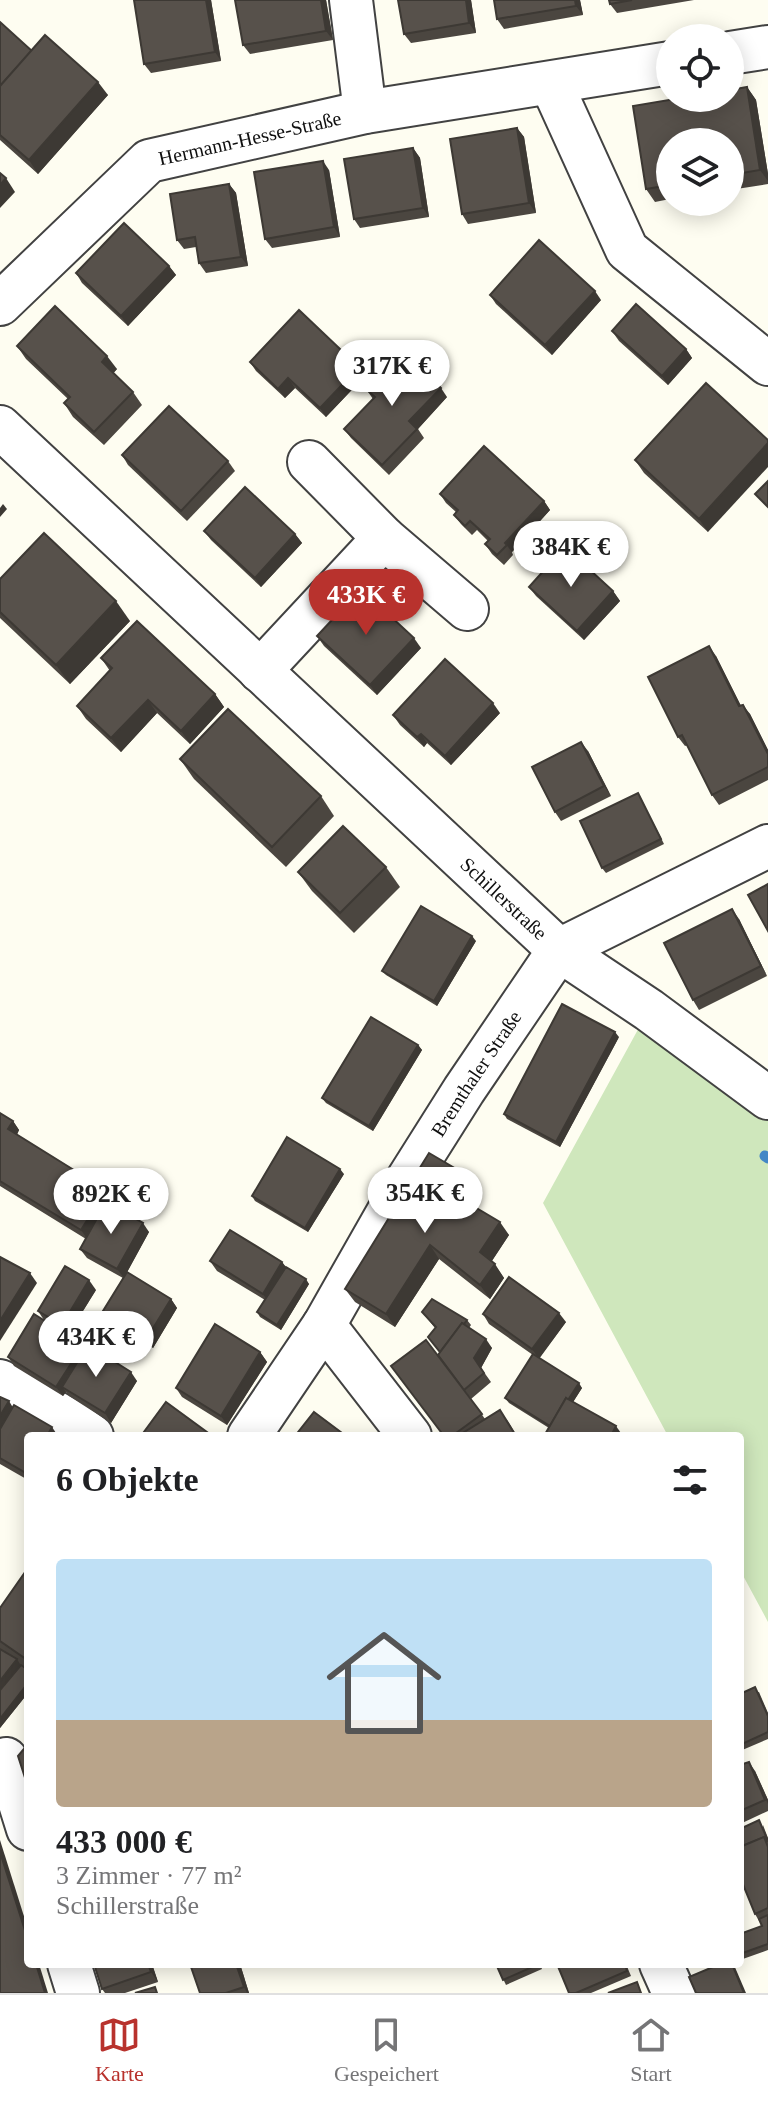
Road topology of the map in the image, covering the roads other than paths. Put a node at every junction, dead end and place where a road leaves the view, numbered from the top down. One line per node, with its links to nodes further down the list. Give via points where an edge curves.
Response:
1 (351, 0): 6 (street, Hermann-Hesse-Straße)
2 (768, 47): 3 (street)
3 (744, 51)
4 (656, 65): 5 (street, Hermann-Hesse-Straße)
5 (551, 83): 6 (street, Hermann-Hesse-Straße); 8 (street, via 627,250)
6 (365, 112): 7 (street, Hermann-Hesse-Straße, via 149,161)
7 (0, 304)
8 (768, 364)
9 (0, 427): 13 (street, Schillerstraße)
10 (309, 462): 11 (street)
11 (384, 538): 12 (street); 13 (street)
12 (467, 609)
13 (260, 671): 15 (street, Schillerstraße)
14 (768, 846): 15 (street, Bremthaler Straße)
15 (559, 950): 16 (street, Schillerstraße); 17 (street, Bremthaler Straße, via 399,1193)
16 (768, 1098)
17 (324, 1325): 20 (street, Bremthaler Straße); 21 (street)
18 (0, 1381): 19 (street)
19 (86, 1432)
20 (252, 1432)
21 (407, 1432)
22 (11, 1750): 23 (street)
23 (24, 1810)
24 (70, 1968): 26 (street)
25 (663, 1968): 27 (street)
26 (78, 1993)
27 (674, 1993)

